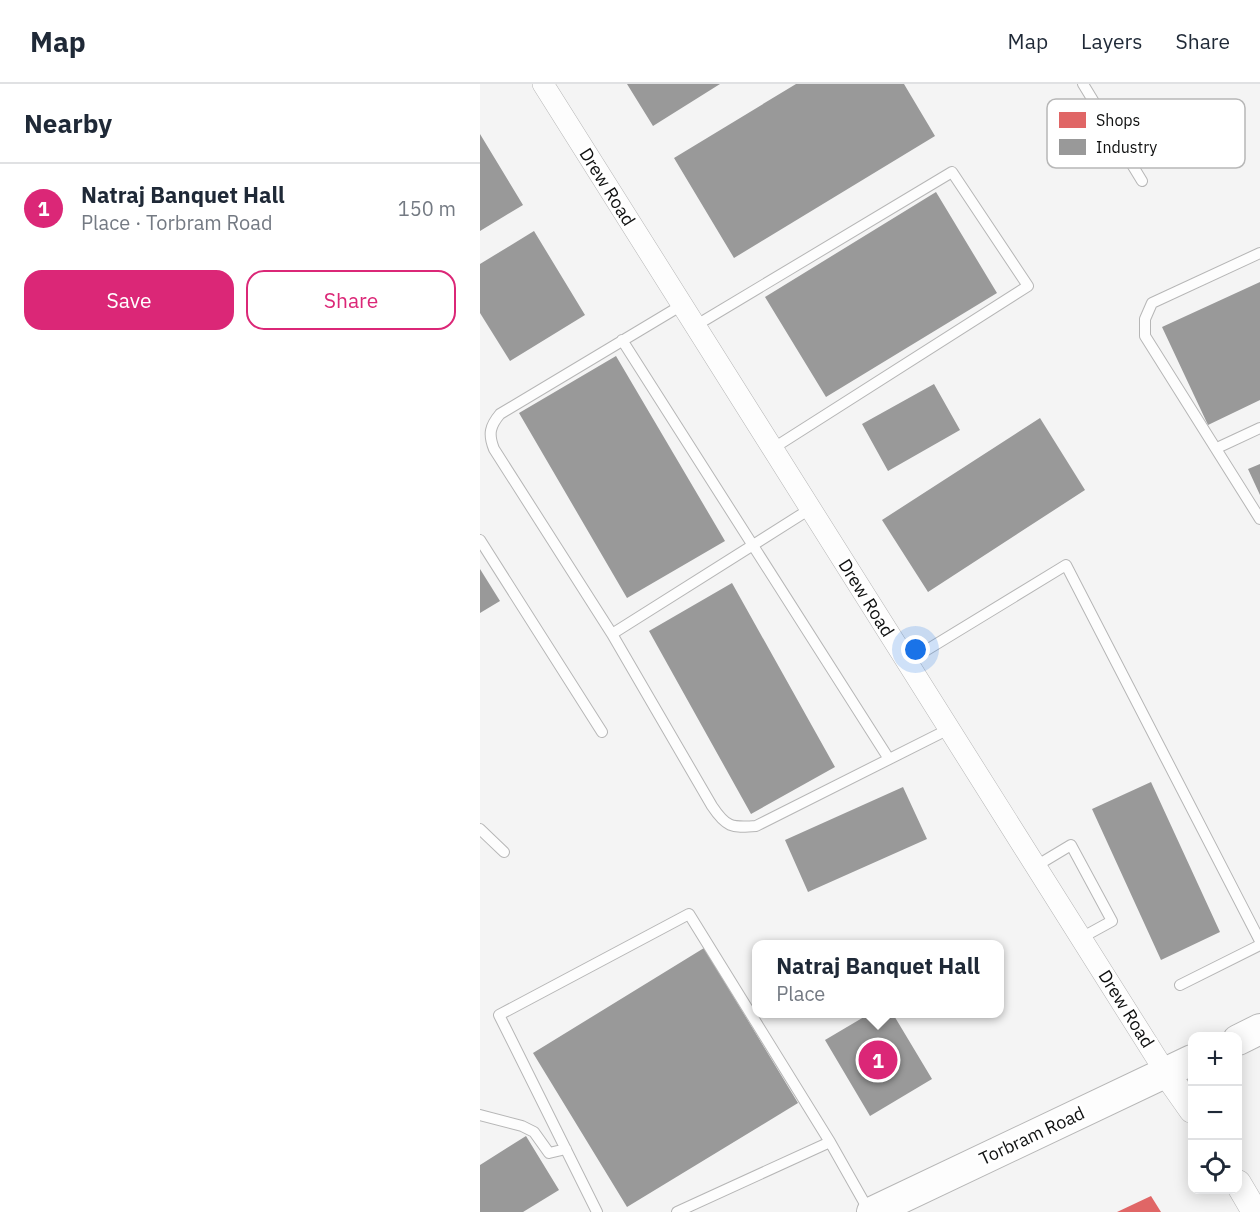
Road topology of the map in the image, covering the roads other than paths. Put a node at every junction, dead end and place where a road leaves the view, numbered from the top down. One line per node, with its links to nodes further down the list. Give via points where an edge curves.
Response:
1 (543, 84): 7 (street, Drew Road)
2 (1083, 84): 3 (lane)
3 (1092, 99)
4 (1134, 168): 5 (lane)
5 (1142, 181)
6 (1260, 253): 11 (lane, via 1152,303 1145,319 1145,336)
7 (682, 305): 8 (street, Drew Road); 9 (lane)
8 (695, 326): 12 (street, Drew Road); 12 (lane, via 952,172 1028,286)
9 (622, 340): 16 (lane); 17 (lane, via 500,414 491,424 489,436)
10 (1260, 428): 11 (lane)
11 (1217, 448): 14 (lane)
12 (772, 449): 13 (street, Drew Road)
13 (810, 509): 16 (lane); 18 (street, Drew Road)
14 (1260, 519)
15 (480, 540): 20 (lane)
16 (753, 545): 17 (lane); 21 (lane)
17 (612, 634): 21 (lane, via 723,822 737,828 756,826)
18 (907, 662): 19 (street, Drew Road); 26 (lane, via 1066,565)
19 (950, 729): 21 (lane); 24 (street, Drew Road)
20 (602, 732)
21 (889, 759)
22 (480, 829): 23 (lane)
23 (504, 852)
24 (1036, 866): 25 (street, Drew Road); 25 (lane, via 1071,845 1112,921)
25 (1081, 938): 32 (street, Drew Road)
26 (1260, 943): 27 (lane)
27 (1180, 985)
28 (752, 1016): 36 (lane, via 689,914 499,1015)
29 (753, 1018): 35 (lane)
30 (1260, 1029): 31 (main road)
31 (1242, 1038)
32 (1179, 1066): 33 (street, Drew Road); 40 (main road, Torbram Road)
33 (1188, 1096)
34 (480, 1115): 36 (lane, via 534,1132 549,1153)
35 (830, 1142): 39 (lane); 40 (lane)
36 (566, 1149): 38 (lane)
37 (1242, 1190): 41 (street)
38 (597, 1212)
39 (677, 1212)
40 (871, 1212)
41 (1255, 1212)

